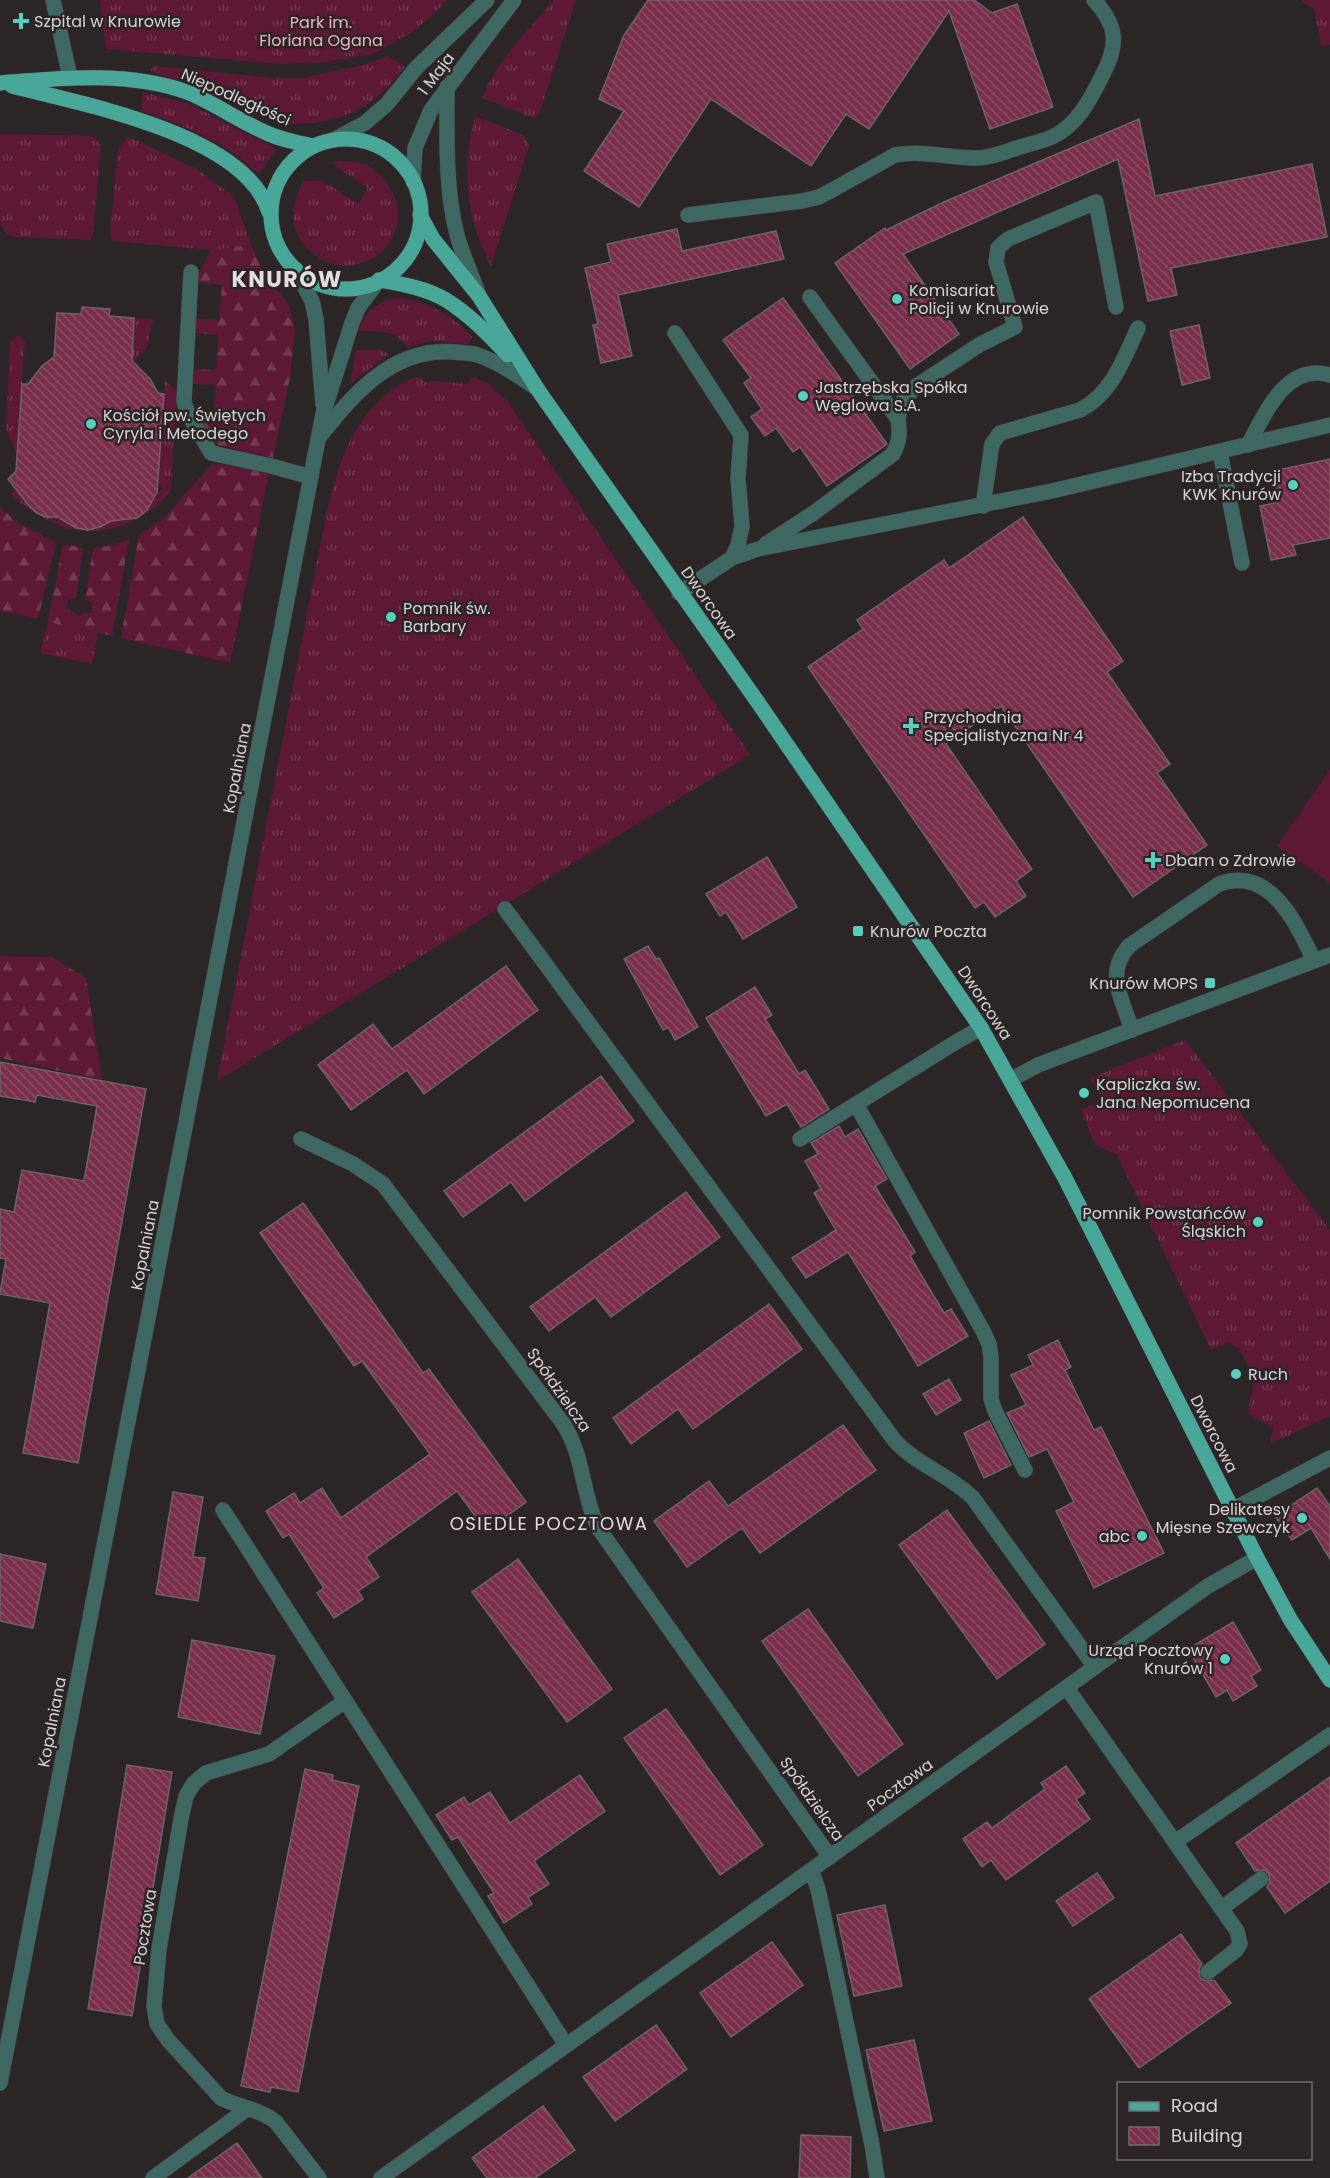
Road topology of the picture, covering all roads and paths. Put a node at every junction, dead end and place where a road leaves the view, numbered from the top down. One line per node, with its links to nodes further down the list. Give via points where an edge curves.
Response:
1 (53, 0): 5 (street)
2 (487, 0): 8 (street, 1 Maja, via 417,67 387,104 365,123)
3 (514, 0): 7 (street, 1 Maja)
4 (1094, 0): 13 (street, via 1110,20 1114,46 1090,100 1068,126 1053,136 979,158 909,152 895,155 819,197)
5 (70, 77): 6 (main road, Niepodległości); 9 (main road, Niepodległości, via 162,85 197,97 267,133)
6 (0, 83): 11 (main road, Niepodległości, via 132,117 173,132 248,177 264,196)
7 (447, 87): 10 (street, 1 Maja, via 431,110 415,148); 17 (street, via 447,141 456,232)
8 (333, 140): 9 (main road); 10 (main road, via 357,140 379,147 405,168)
9 (313, 146): 11 (main road, via 283,173)
10 (413, 182): 12 (main road, via 420,199)
11 (270, 215): 14 (main road, via 278,244)
12 (420, 215): 16 (main road, via 419,229 408,255); 17 (main road, Dworcowa, via 433,239)
13 (688, 215)
14 (296, 268): 16 (main road, via 308,278 335,288 350,289); 24 (street, Kopalniana, via 316,319)
15 (190, 272): 30 (street, via 184,401 211,453)
16 (379, 280): 23 (main road, Dworcowa, via 445,299 487,332); 24 (street, Kopalniana, via 358,308)
17 (479, 296): 23 (main road, Dworcowa)
18 (810, 297): 25 (street)
19 (1116, 307): 25 (street, via 1096,202 1008,239 998,248 996,262 1015,327 979,345 915,387 902,402)
20 (1138, 328): 31 (street, via 1115,377 1090,405 1000,433 995,438)
21 (675, 333): 33 (street, via 741,435 738,478 742,526)
22 (1330, 375): 28 (street, via 1308,374 1285,386)
23 (538, 390): 27 (street, via 502,365 475,354 437,351 403,359 367,383); 35 (main road, Dworcowa)
24 (323, 414): 27 (street, Kopalniana)
25 (898, 419): 32 (street, via 900,434 893,454)
26 (1330, 425): 28 (street)
27 (319, 437): 30 (street, Kopalniana)
28 (1248, 445): 29 (street)
29 (1220, 452): 31 (street); 34 (street)
30 (311, 477): 61 (street, Kopalniana)
31 (983, 506): 32 (street)
32 (758, 549): 33 (street)
33 (732, 558): 35 (street)
34 (1242, 563)
35 (679, 592): 39 (main road, Dworcowa)
36 (505, 909): 50 (street, via 896,1442 973,1498)
37 (1330, 955): 38 (street)
38 (1314, 961): 40 (street); 40 (street, via 1301,933 1262,886 1230,880 1219,884 1122,953 1115,978)
39 (981, 1028): 41 (main road, Dworcowa); 42 (street)
40 (1132, 1030): 41 (street, via 1038,1065)
41 (1012, 1079): 48 (main road, Dworcowa)
42 (856, 1104): 44 (street); 46 (street, via 983,1330 991,1357 993,1405)
43 (301, 1139): 56 (street, Spółdzielcza, via 353,1164 383,1184 562,1422 574,1442 599,1529)
44 (800, 1139)
45 (1330, 1458): 48 (street)
46 (1025, 1470)
47 (223, 1510): 53 (street)
48 (1232, 1510): 49 (main road, Dworcowa)
49 (1257, 1558): 50 (street, Pocztowa, via 1208,1586); 51 (main road, Dworcowa, via 1290,1619)
50 (1095, 1667): 52 (street, Pocztowa)
51 (1330, 1680)
52 (1067, 1688): 55 (street); 56 (street, Pocztowa)
53 (345, 1701): 62 (street); 64 (street, Pocztowa, via 269,1754 206,1773 189,1789 184,1805 156,1970 155,2016 168,2040 212,2090)
54 (1330, 1735): 55 (street)
55 (1175, 1842): 59 (street)
56 (830, 1857): 57 (street, Pocztowa)
57 (811, 1870): 62 (street, Pocztowa); 68 (street, via 874,2152)
58 (1261, 1879): 59 (street)
59 (1222, 1908): 60 (street, via 1237,1931 1240,1944)
60 (1208, 1972)
61 (7, 2009): 63 (street, Kopalniana)
62 (566, 2045): 67 (street, Pocztowa)
63 (0, 2083)
64 (247, 2109): 65 (street); 66 (street, Pocztowa, via 276,2121)
65 (153, 2178)
66 (319, 2178)
67 (381, 2178)
68 (876, 2178)

